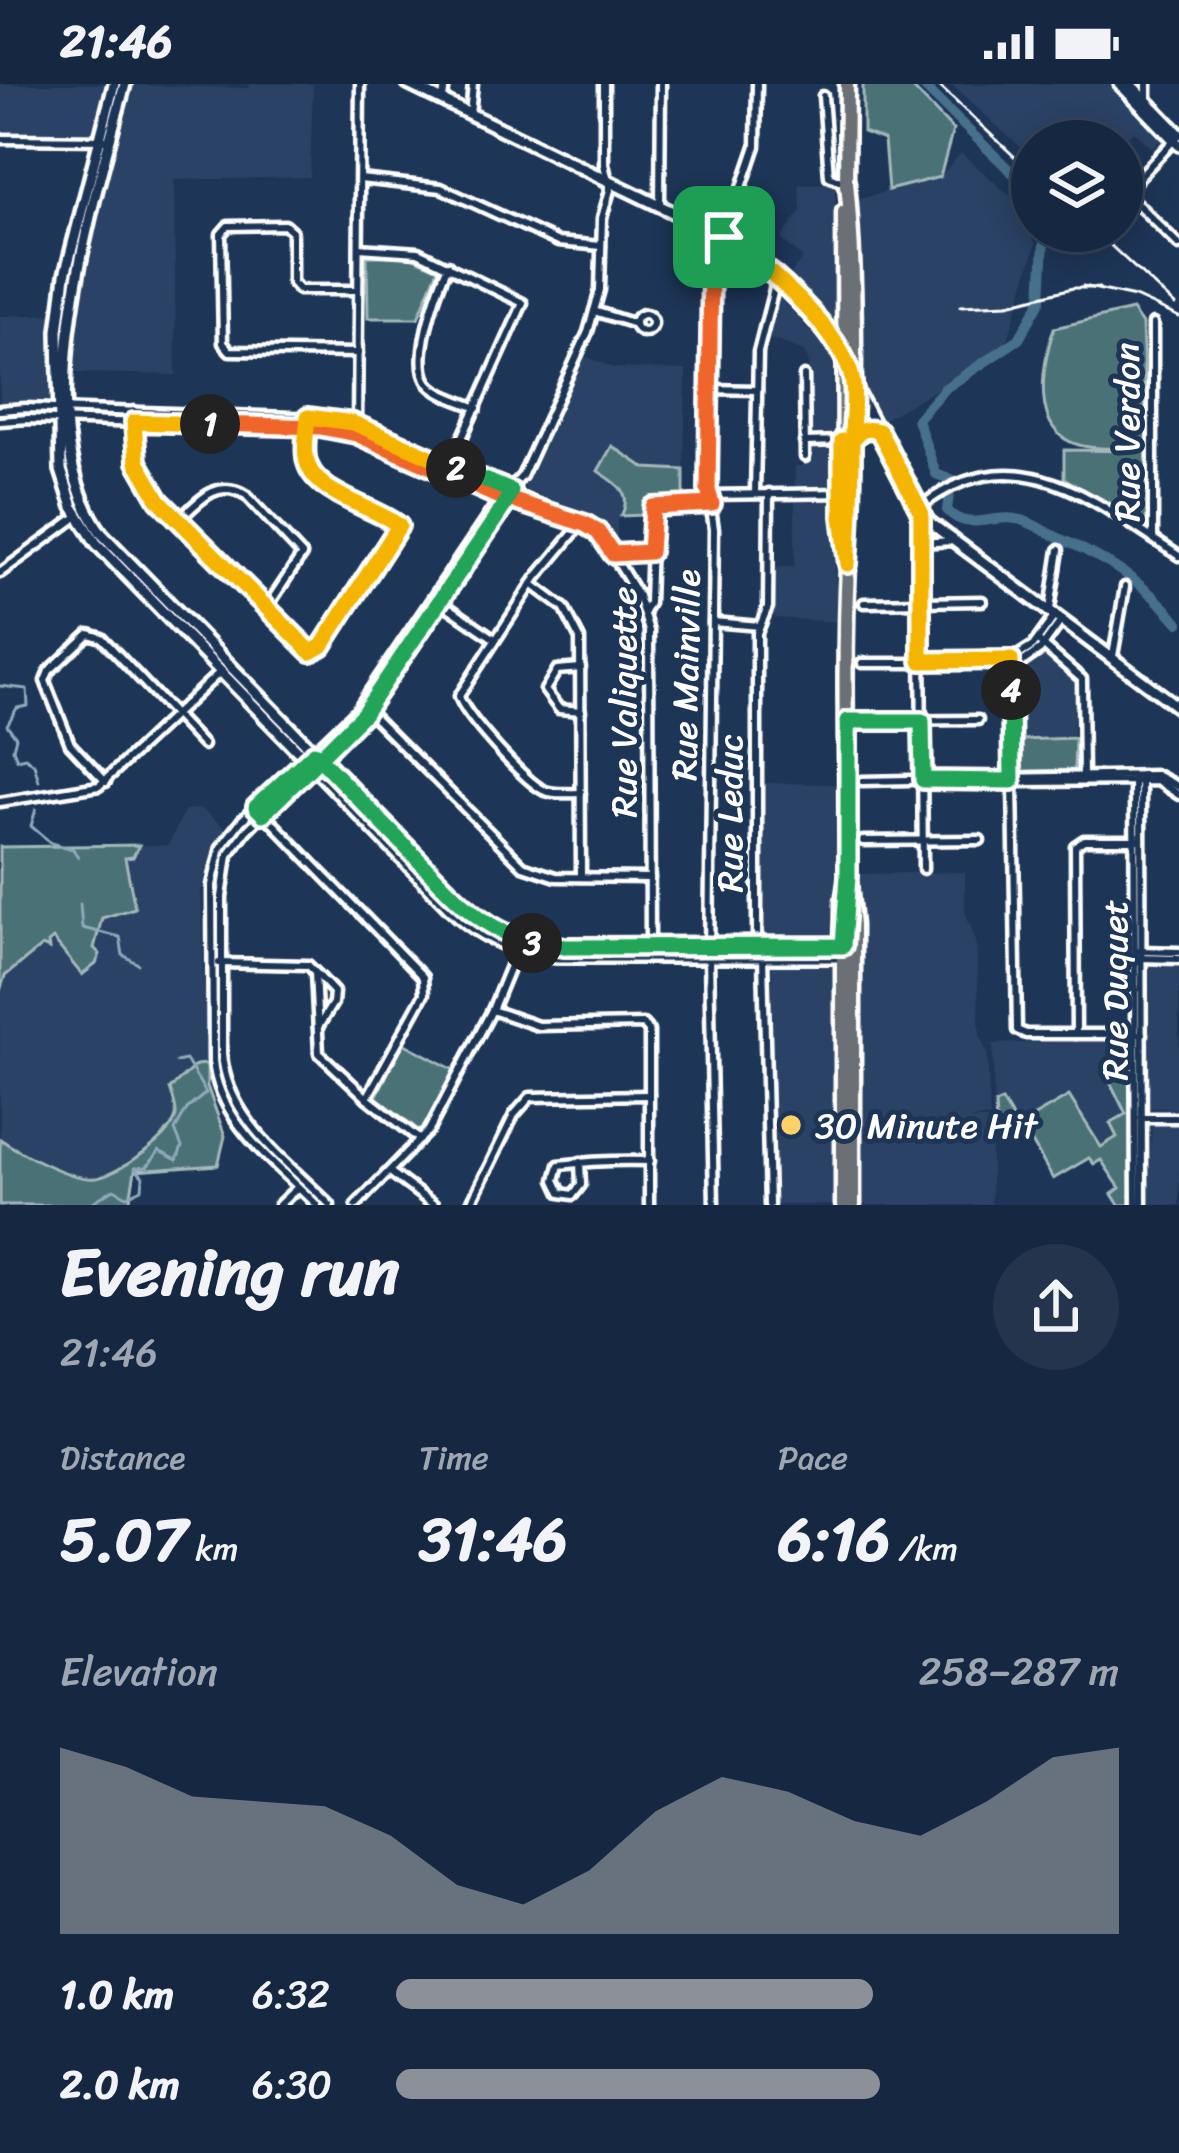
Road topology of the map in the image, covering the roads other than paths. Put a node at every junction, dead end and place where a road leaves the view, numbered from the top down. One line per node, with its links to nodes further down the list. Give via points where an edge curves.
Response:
1 (114, 84): 20 (street)
2 (124, 84): 20 (street)
3 (360, 84): 22 (street)
4 (408, 84): 15 (street)
5 (445, 84): 15 (street)
6 (473, 84): 17 (street)
7 (604, 84): 21 (street)
8 (661, 84): 24 (street)
9 (757, 84): 25 (street, Rue Mainville, via 756,146)
10 (847, 84): 23 (main road)
11 (1120, 84): 16 (street)
12 (1130, 84): 16 (street)
13 (1147, 84): 16 (street)
14 (823, 96): 23 (street, via 829,176)
15 (442, 102): 17 (street)
16 (1145, 104): 19 (street)
17 (470, 116): 21 (street)
18 (0, 139): 20 (street)
19 (1178, 139): 26 (street, via 1125,193)
20 (105, 141): 46 (street, via 62,291)
21 (608, 178): 24 (street); 27 (street)
22 (358, 179): 27 (street, via 441,188 558,242); 28 (street)
23 (847, 182): 33 (main road); 38 (main road)
24 (660, 204): 25 (street)
25 (724, 237): 30 (street); 41 (street, Rue Mainville, via 711,260)
26 (1179, 245)
27 (601, 246): 32 (street)
28 (358, 248): 29 (street, via 418,251); 31 (street)
29 (448, 265): 43 (street, via 426,323 425,378); 43 (street, via 524,303)
30 (776, 281): 36 (street); 42 (street, via 759,343)
31 (358, 290): 37 (street); 37 (street, via 299,290 292,282 292,231 284,225 228,226 220,234 223,343 230,351)
32 (594, 311): 34 (street); 60 (street)
33 (842, 320): 36 (main road); 38 (main road)
34 (635, 324)
35 (1153, 325): 66 (street, Rue Verdon)
36 (824, 330): 38 (street)
37 (358, 353): 50 (street)
38 (847, 353): 40 (main road)
39 (804, 376): 53 (street)
40 (847, 380): 51 (street); 52 (main road)
41 (709, 389): 42 (street); 59 (street, Rue Mainville)
42 (757, 390): 56 (street)
43 (477, 407): 55 (street)
44 (0, 410): 46 (street)
45 (134, 411): 46 (street); 48 (street); 49 (street)
46 (63, 415): 47 (street); 48 (street); 63 (street, via 61,470)
47 (0, 422)
48 (134, 422): 49 (street); 64 (street, via 140,470)
49 (307, 422): 50 (street); 80 (street, via 309,467 337,494 399,530 317,651 306,650)
50 (357, 429): 55 (street)
51 (879, 431): 52 (main road, via 864,429); 62 (street)
52 (847, 441): 53 (street); 57 (main road)
53 (804, 442): 54 (street)
54 (805, 457)
55 (448, 470): 60 (street)
56 (755, 493): 58 (street); 59 (street)
57 (847, 493): 58 (street); 98 (main road)
58 (769, 494): 84 (street, Rue Leduc, via 769,607)
59 (710, 495): 61 (street, Rue Mainville)
60 (507, 496): 65 (street); 76 (street)
61 (712, 504): 70 (street, Rue Valiquette, via 653,507); 83 (street, Rue Mainville)
62 (921, 512): 66 (street, via 955,484 987,474 1053,481); 67 (street); 68 (street)
63 (84, 516): 73 (street); 91 (street)
64 (179, 520): 80 (street); 80 (street, via 214,490 246,495 302,555)
65 (582, 523): 71 (street); 74 (street)
66 (1153, 539): 72 (street)
67 (954, 541): 68 (street); 82 (street)
68 (920, 543): 78 (street)
69 (1059, 550): 82 (street)
70 (650, 552): 71 (street); 81 (street, Rue Valiquette)
71 (613, 554): 81 (street)
72 (1179, 556)
73 (0, 573)
74 (532, 584): 85 (street); 92 (street, via 568,613)
75 (1125, 587): 87 (street)
76 (436, 599): 85 (street); 93 (street)
77 (982, 601): 78 (street)
78 (920, 602): 79 (street); 89 (street)
79 (864, 603)
80 (266, 609)
81 (644, 612): 118 (street, Rue Valiquette)
82 (1056, 614): 86 (street); 87 (street)
83 (712, 622): 84 (street); 122 (street, Rue Mainville)
84 (760, 626): 120 (street, Rue Leduc)
85 (495, 638): 109 (street, via 460,690 462,707 537,786)
86 (1041, 643): 88 (street); 104 (street, via 1082,680)
87 (1113, 656): 94 (street)
88 (1011, 660): 89 (street); 105 (street)
89 (921, 661): 90 (street); 99 (street)
90 (862, 662)
91 (224, 668): 96 (street); 101 (street)
92 (581, 668): 95 (street); 95 (street, via 557,670 545,692 561,710)
93 (363, 707): 101 (street); 117 (street, via 516,862 545,875)
94 (1179, 709)
95 (581, 711): 109 (street)
96 (176, 714): 100 (street); 106 (street); 106 (street, via 100,635 83,638 49,671 45,682 70,744)
97 (978, 720): 99 (street)
98 (848, 721): 99 (street); 123 (main road)
99 (922, 721): 103 (street)
100 (203, 745)
101 (313, 759): 111 (street); 119 (street, via 460,917 490,938)
102 (1137, 778): 104 (street); 108 (street); 114 (street, Rue Duquet)
103 (923, 780): 105 (street); 107 (street); 112 (street)
104 (1083, 780): 105 (street)
105 (1012, 781): 131 (street, via 1018,1031)
106 (106, 782): 110 (street)
107 (862, 782)
108 (1179, 791)
109 (581, 794): 117 (street)
110 (0, 802)
111 (260, 810): 127 (street, via 231,832 216,859); 134 (street, via 423,977 424,994)
112 (923, 840): 113 (street); 115 (street); 116 (street)
113 (980, 840)
114 (1138, 840): 124 (street, Rue Duquet); 131 (street, via 1076,846)
115 (863, 841)
116 (922, 868)
117 (581, 877): 118 (street)
118 (650, 878): 121 (street, Rue Valiquette)
119 (519, 945): 121 (street, via 557,957); 129 (street)
120 (757, 946): 122 (street); 123 (street); 126 (street, Rue Leduc)
121 (650, 952): 122 (street)
122 (709, 952): 126 (street); 149 (street, Rue Mainville)
123 (848, 952): 126 (street); 151 (main road); 152 (main road)
124 (1138, 954): 125 (street); 132 (street, Rue Duquet)
125 (1179, 955)
126 (763, 957): 150 (street, Rue Leduc)
127 (217, 963): 128 (street); 141 (street, via 230,1094)
128 (315, 971): 130 (street); 130 (street, via 334,992)
129 (492, 1010): 133 (street, via 538,1026 643,1024); 137 (street)
130 (316, 1030): 134 (street, via 319,1053)
131 (1076, 1034): 132 (street)
132 (1139, 1034): 135 (street, Rue Duquet)
133 (649, 1095): 138 (street); 147 (street, via 530,1097)
134 (367, 1098): 137 (street)
135 (1139, 1118): 136 (street); 153 (street, Rue Duquet)
136 (1179, 1118)
137 (421, 1140): 140 (street)
138 (650, 1161): 139 (street); 148 (street)
139 (580, 1162): 139 (street, via 581,1185 573,1195 561,1193 559,1165)
140 (390, 1172): 145 (street); 146 (street)
141 (302, 1183): 142 (street); 143 (street); 144 (street)
142 (279, 1205)
143 (317, 1205)
144 (330, 1205)
145 (356, 1205)
146 (434, 1205)
147 (470, 1205)
148 (650, 1205)
149 (714, 1205)
150 (770, 1205)
151 (843, 1205)
152 (853, 1205)
153 (1139, 1205)

